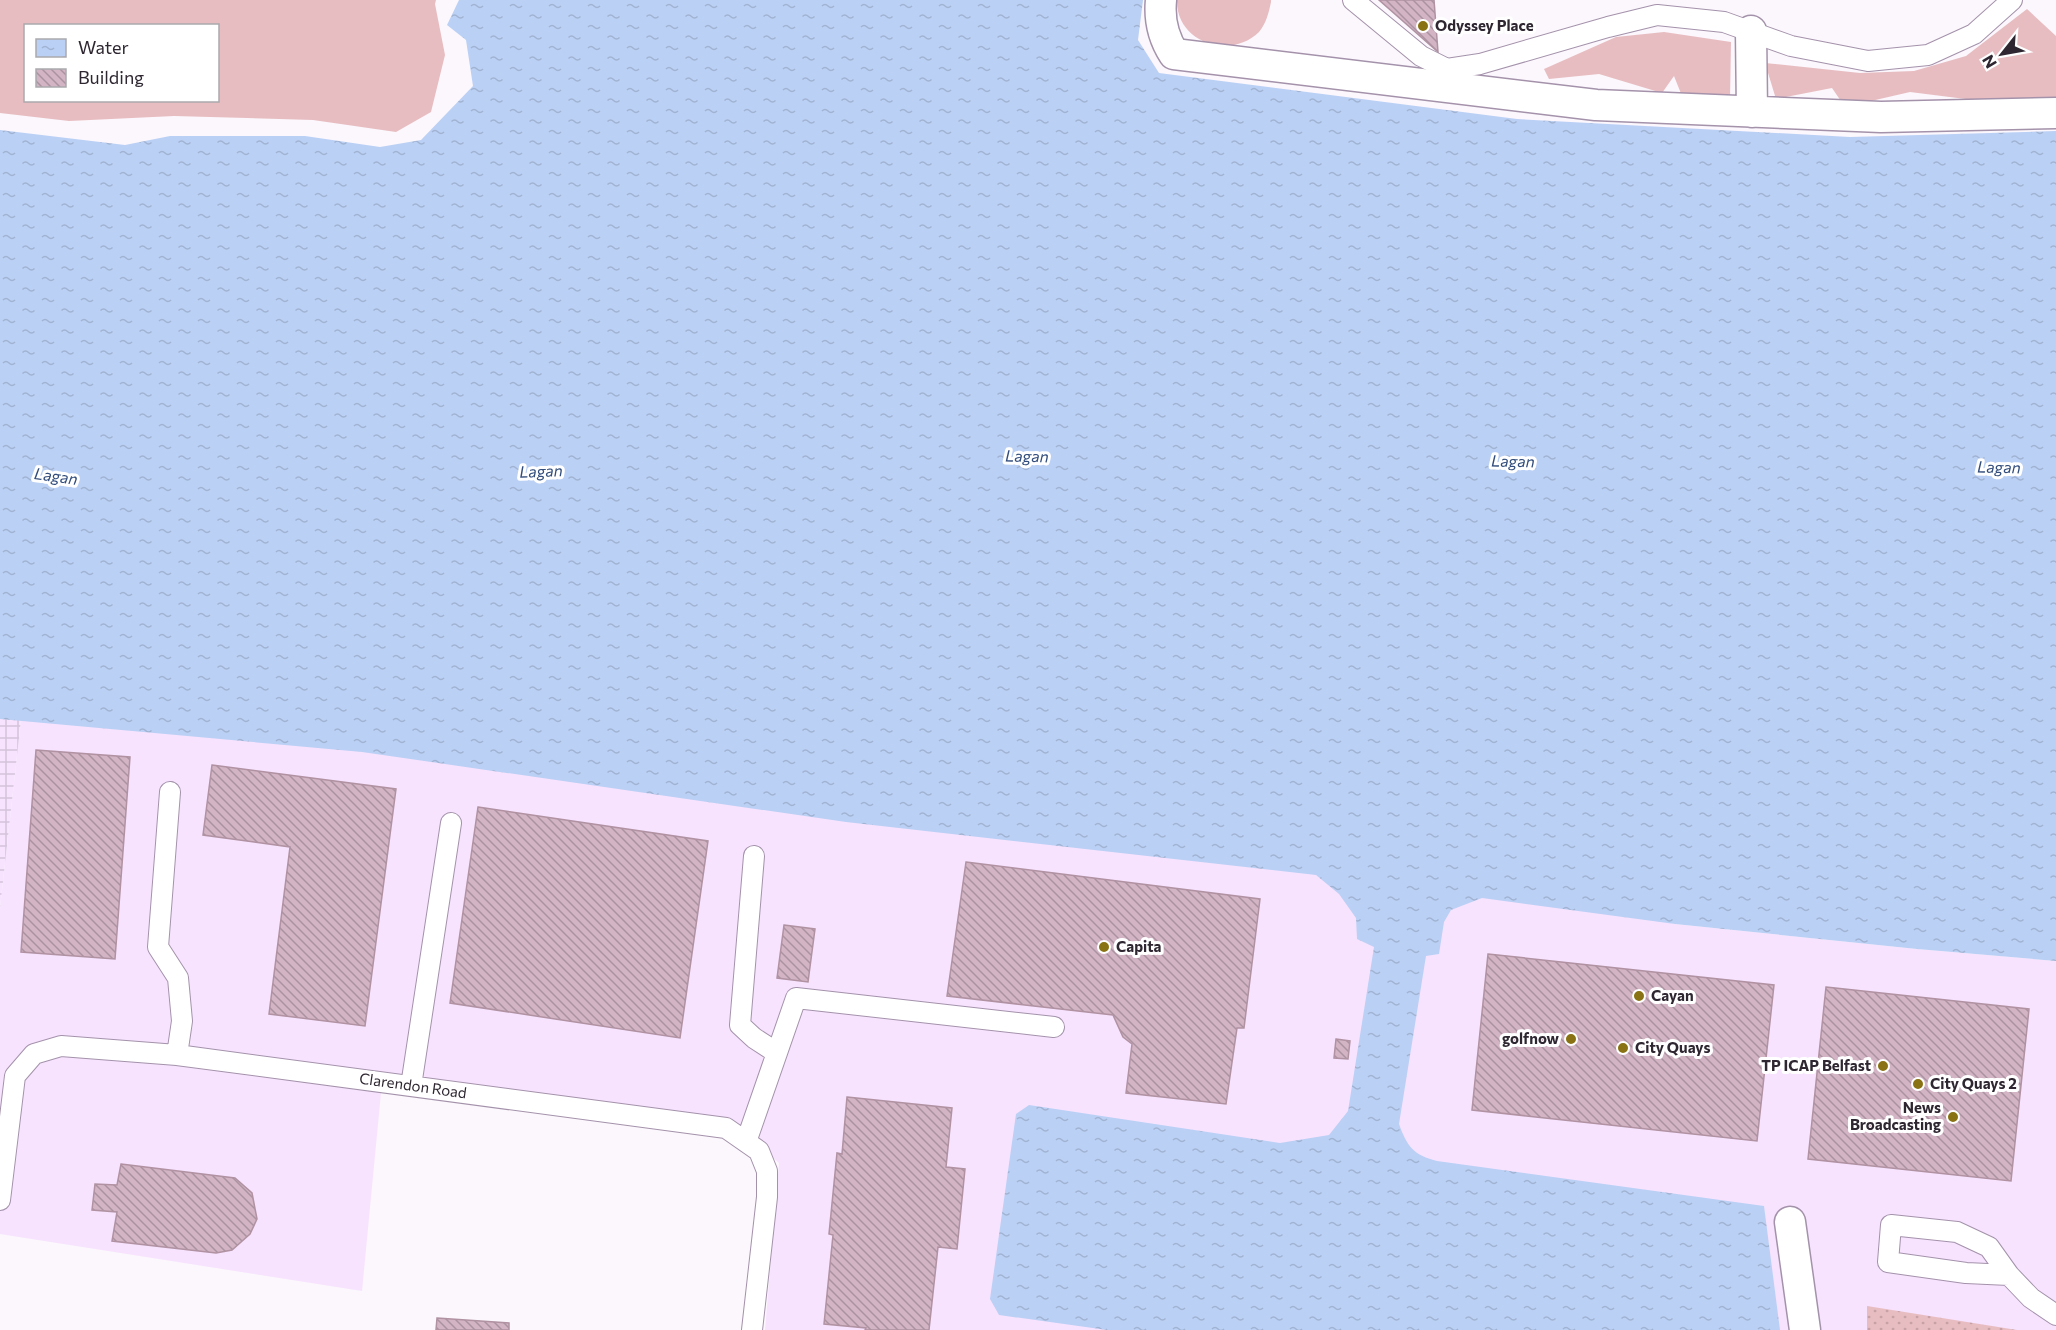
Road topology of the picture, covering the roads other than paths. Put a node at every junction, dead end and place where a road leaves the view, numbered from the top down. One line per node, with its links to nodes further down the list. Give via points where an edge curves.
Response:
1 (1161, 0): 5 (street, via 1166,42 1174,54 1596,105)
2 (1353, 0): 4 (lane, via 1421,56 1448,69 1480,64 1657,15 1724,22)
3 (2012, 0): 4 (lane, via 1974,34 1928,55 1868,61 1791,46)
4 (1751, 31): 5 (street)
5 (1752, 112): 6 (street, via 1881,117)
6 (2056, 113)
7 (170, 792): 12 (lane, via 158,947 178,978 182,1021)
8 (451, 823): 13 (lane)
9 (754, 856): 11 (lane, via 740,1025)
10 (1054, 1027): 11 (lane, via 796,998)
11 (777, 1053): 14 (lane)
12 (177, 1055): 13 (lane, Clarendon Road); 15 (lane, Clarendon Road, via 61,1046 34,1054 15,1076)
13 (411, 1086): 14 (lane, Clarendon Road, via 726,1128)
14 (746, 1143): 19 (lane, Clarendon Road, via 759,1151 767,1171)
15 (0, 1200)
16 (1790, 1222): 20 (street)
17 (2009, 1275): 17 (lane, via 1888,1262 1891,1225 1957,1232 1989,1246); 18 (lane, via 2031,1298)
18 (2056, 1315)
19 (752, 1330)
20 (1805, 1330)

